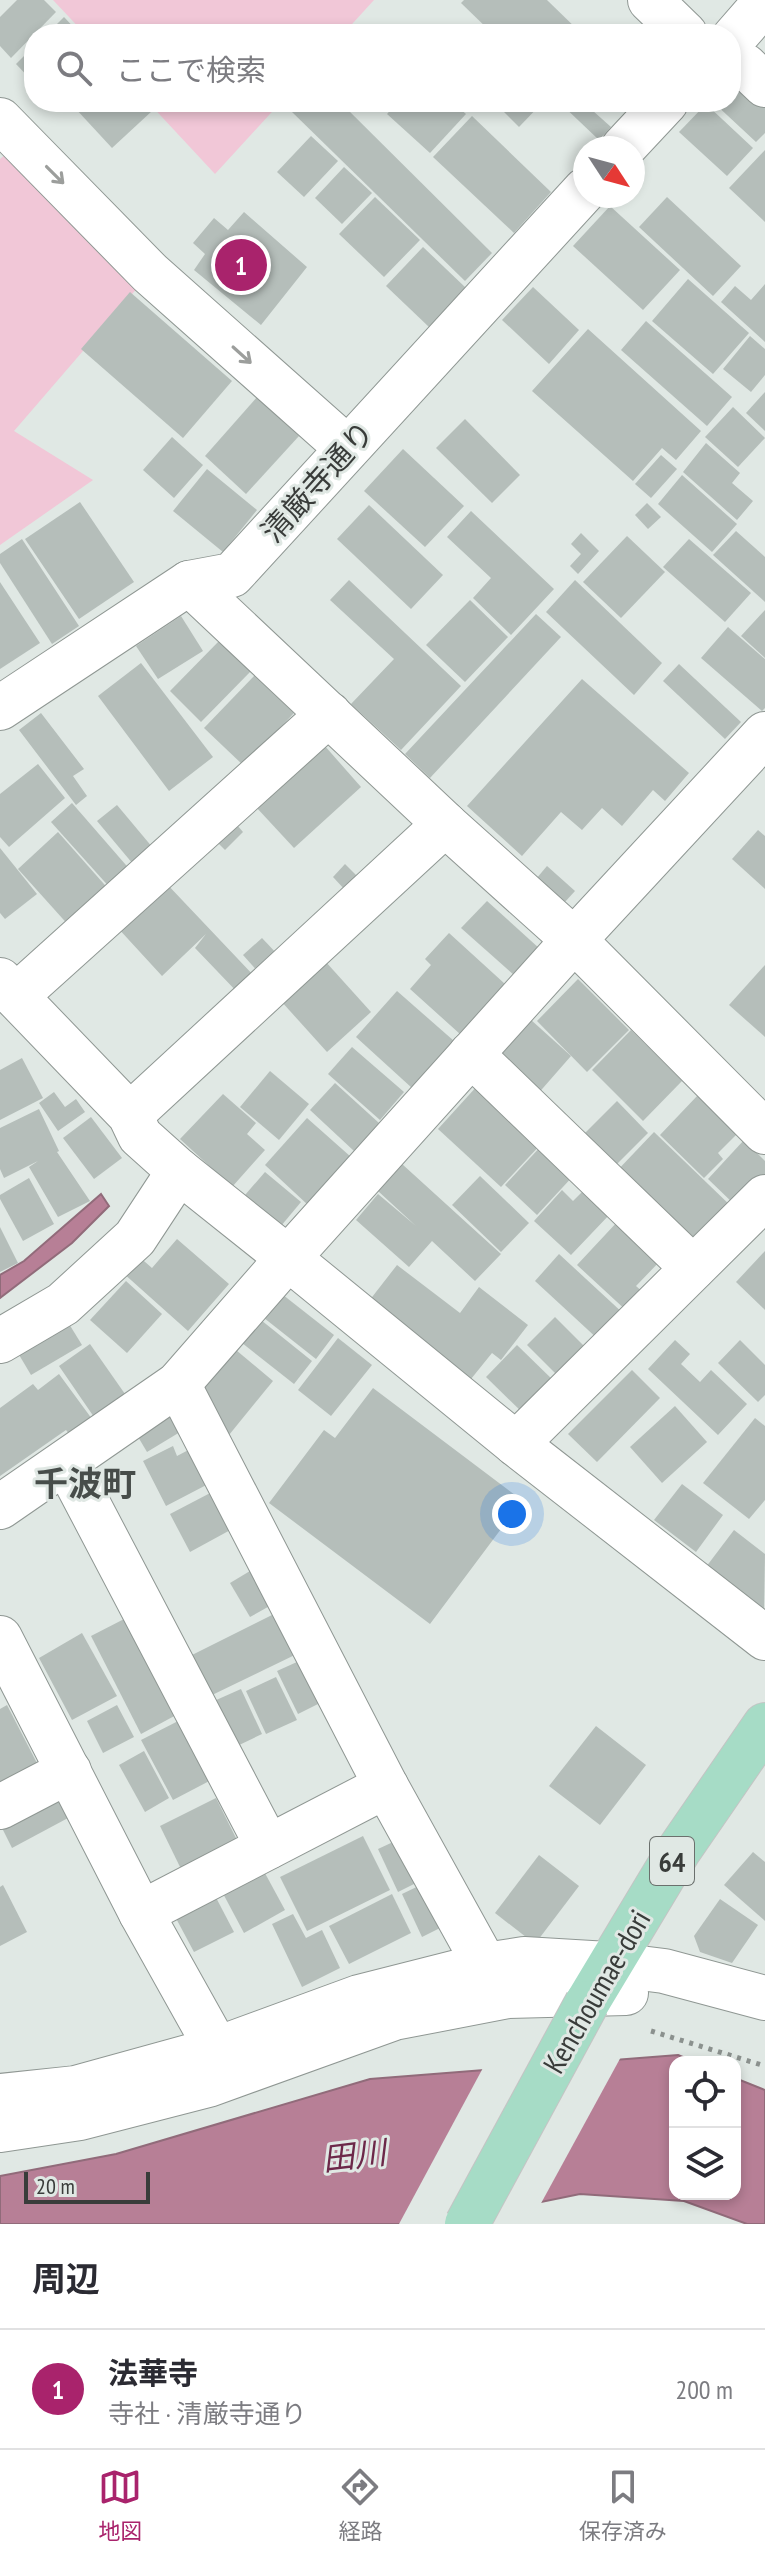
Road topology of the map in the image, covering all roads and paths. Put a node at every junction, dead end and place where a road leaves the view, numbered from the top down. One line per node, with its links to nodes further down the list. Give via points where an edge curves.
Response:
1 (650, 0): 3 (street)
2 (765, 2): 4 (street)
3 (675, 24)
4 (741, 30)
5 (741, 64): 6 (street)
6 (765, 85)
7 (657, 112): 9 (street)
8 (0, 120): 11 (street, one-way to 11, via 150,273)
9 (634, 136)
10 (573, 203): 11 (street, 清厳寺通り)
11 (347, 448): 12 (street, 清厳寺通り, via 232,575)
12 (189, 583): 13 (street, 清厳寺通り); 14 (street)
13 (0, 708)
14 (329, 714): 16 (street); 18 (street)
15 (765, 734): 17 (street)
16 (445, 824): 17 (street); 20 (street)
17 (574, 940): 19 (street); 21 (street)
18 (8, 988): 20 (street)
19 (471, 1054): 24 (street); 25 (street)
20 (130, 1115): 22 (street, via 140,1136)
21 (765, 1132)
22 (179, 1171): 24 (street); 26 (street, via 135,1238 63,1304)
23 (765, 1197): 25 (street)
24 (288, 1258): 27 (street); 28 (street)
25 (693, 1268): 28 (street)
26 (0, 1341)
27 (178, 1384): 29 (street); 35 (street)
28 (516, 1444): 32 (street)
29 (66, 1462): 30 (street); 37 (street)
30 (0, 1507)
31 (0, 1638): 34 (street)
32 (765, 1638)
33 (765, 1725): 40 (main road, Kenchoumae-dori / 64, via 679,1850)
34 (69, 1771): 36 (street); 38 (street)
35 (386, 1786): 37 (street); 39 (street)
36 (0, 1807)
37 (268, 1847): 38 (street)
38 (141, 1913): 43 (street)
39 (485, 1965): 40 (street, via 524,1959); 43 (street, via 359,1997)
40 (596, 1987): 41 (street, via 664,1971); 42 (street); 46 (street, via 508,1996 394,2018 208,2085 80,2118); 47 (main road, Kenchoumae-dori / 64, bridge)
41 (765, 1998)
42 (647, 2012): 44 (path)
43 (217, 2049): 45 (street, via 76,2088)
44 (765, 2066)
45 (0, 2096)
46 (0, 2130)
47 (467, 2224)

